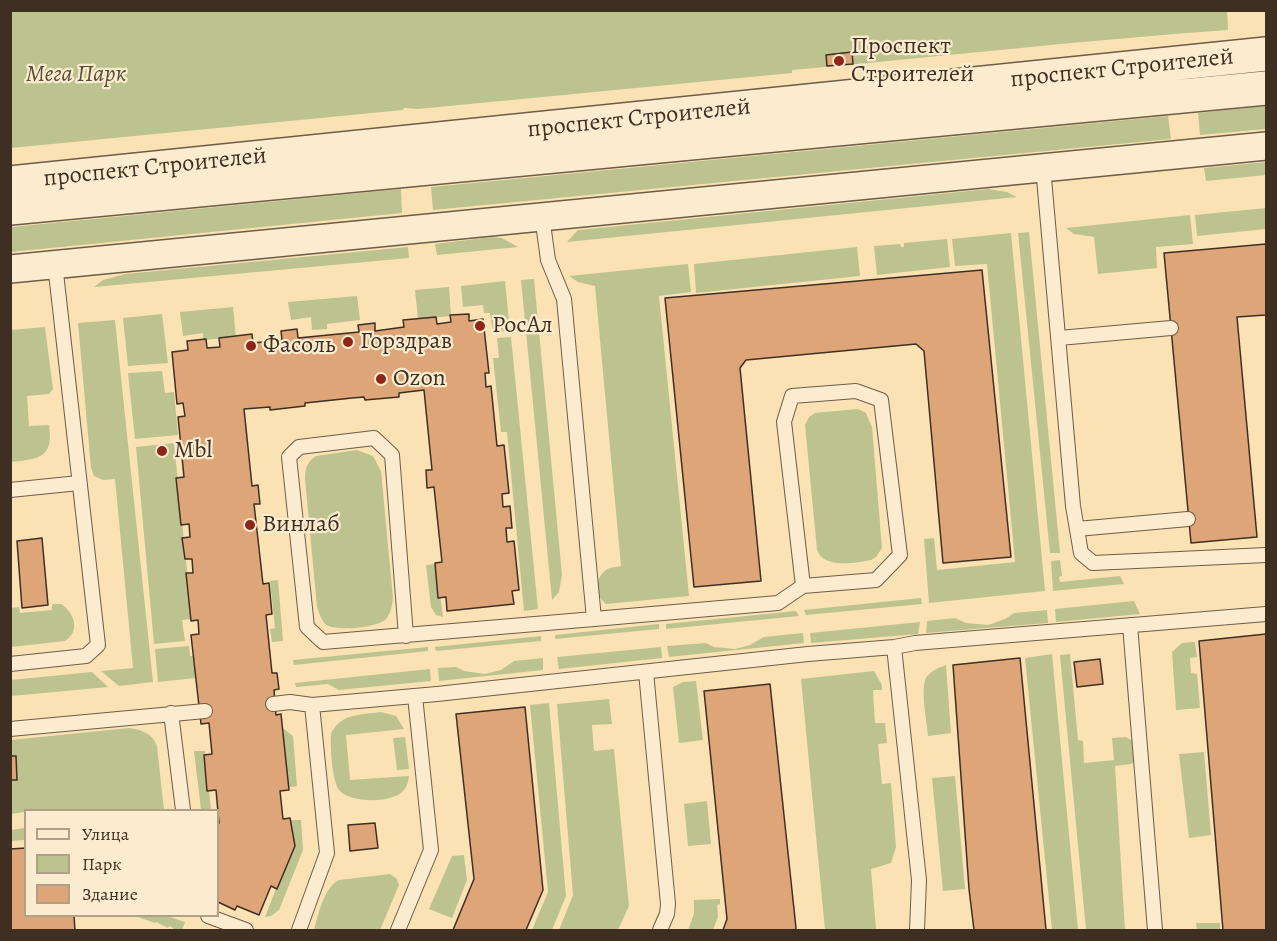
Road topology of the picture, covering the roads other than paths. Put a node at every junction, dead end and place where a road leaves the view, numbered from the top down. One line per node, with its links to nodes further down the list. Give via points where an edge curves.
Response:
1 (1266, 54): 5 (street, проспект Строителей)
2 (1266, 88): 6 (street, проспект Строителей)
3 (1266, 146): 4 (street)
4 (1043, 167): 7 (street); 11 (lane)
5 (10, 183)
6 (10, 208)
7 (542, 216): 8 (street); 19 (lane, via 548,260 564,299)
8 (54, 264): 9 (street); 12 (lane)
9 (10, 269)
10 (1171, 328): 11 (lane)
11 (1059, 338): 15 (lane)
12 (79, 483): 13 (lane); 23 (lane, via 98,645 86,656)
13 (10, 490)
14 (1188, 519): 15 (lane)
15 (1077, 529): 16 (lane, via 1081,553 1093,563)
16 (1266, 555)
17 (802, 586): 17 (lane, via 876,580 900,555 881,400 856,391 792,396 784,422); 19 (lane, via 778,603)
18 (1266, 614): 20 (lane)
19 (594, 619): 21 (lane)
20 (1130, 626): 22 (lane); 38 (lane)
21 (406, 636): 21 (lane, via 323,642 307,627 289,458 299,447 374,438 392,455)
22 (894, 647): 24 (lane); 37 (lane, via 919,880)
23 (10, 664)
24 (646, 672): 25 (lane); 36 (lane, via 668,904)
25 (415, 696): 27 (lane); 35 (lane, via 431,850)
26 (273, 704): 27 (lane)
27 (312, 705): 34 (lane, via 327,853)
28 (205, 711): 29 (lane)
29 (171, 713): 30 (lane); 31 (lane)
30 (10, 729)
31 (183, 809)
32 (213, 917): 33 (lane)
33 (246, 930)
34 (299, 930)
35 (398, 930)
36 (660, 930)
37 (916, 930)
38 (1155, 930)

